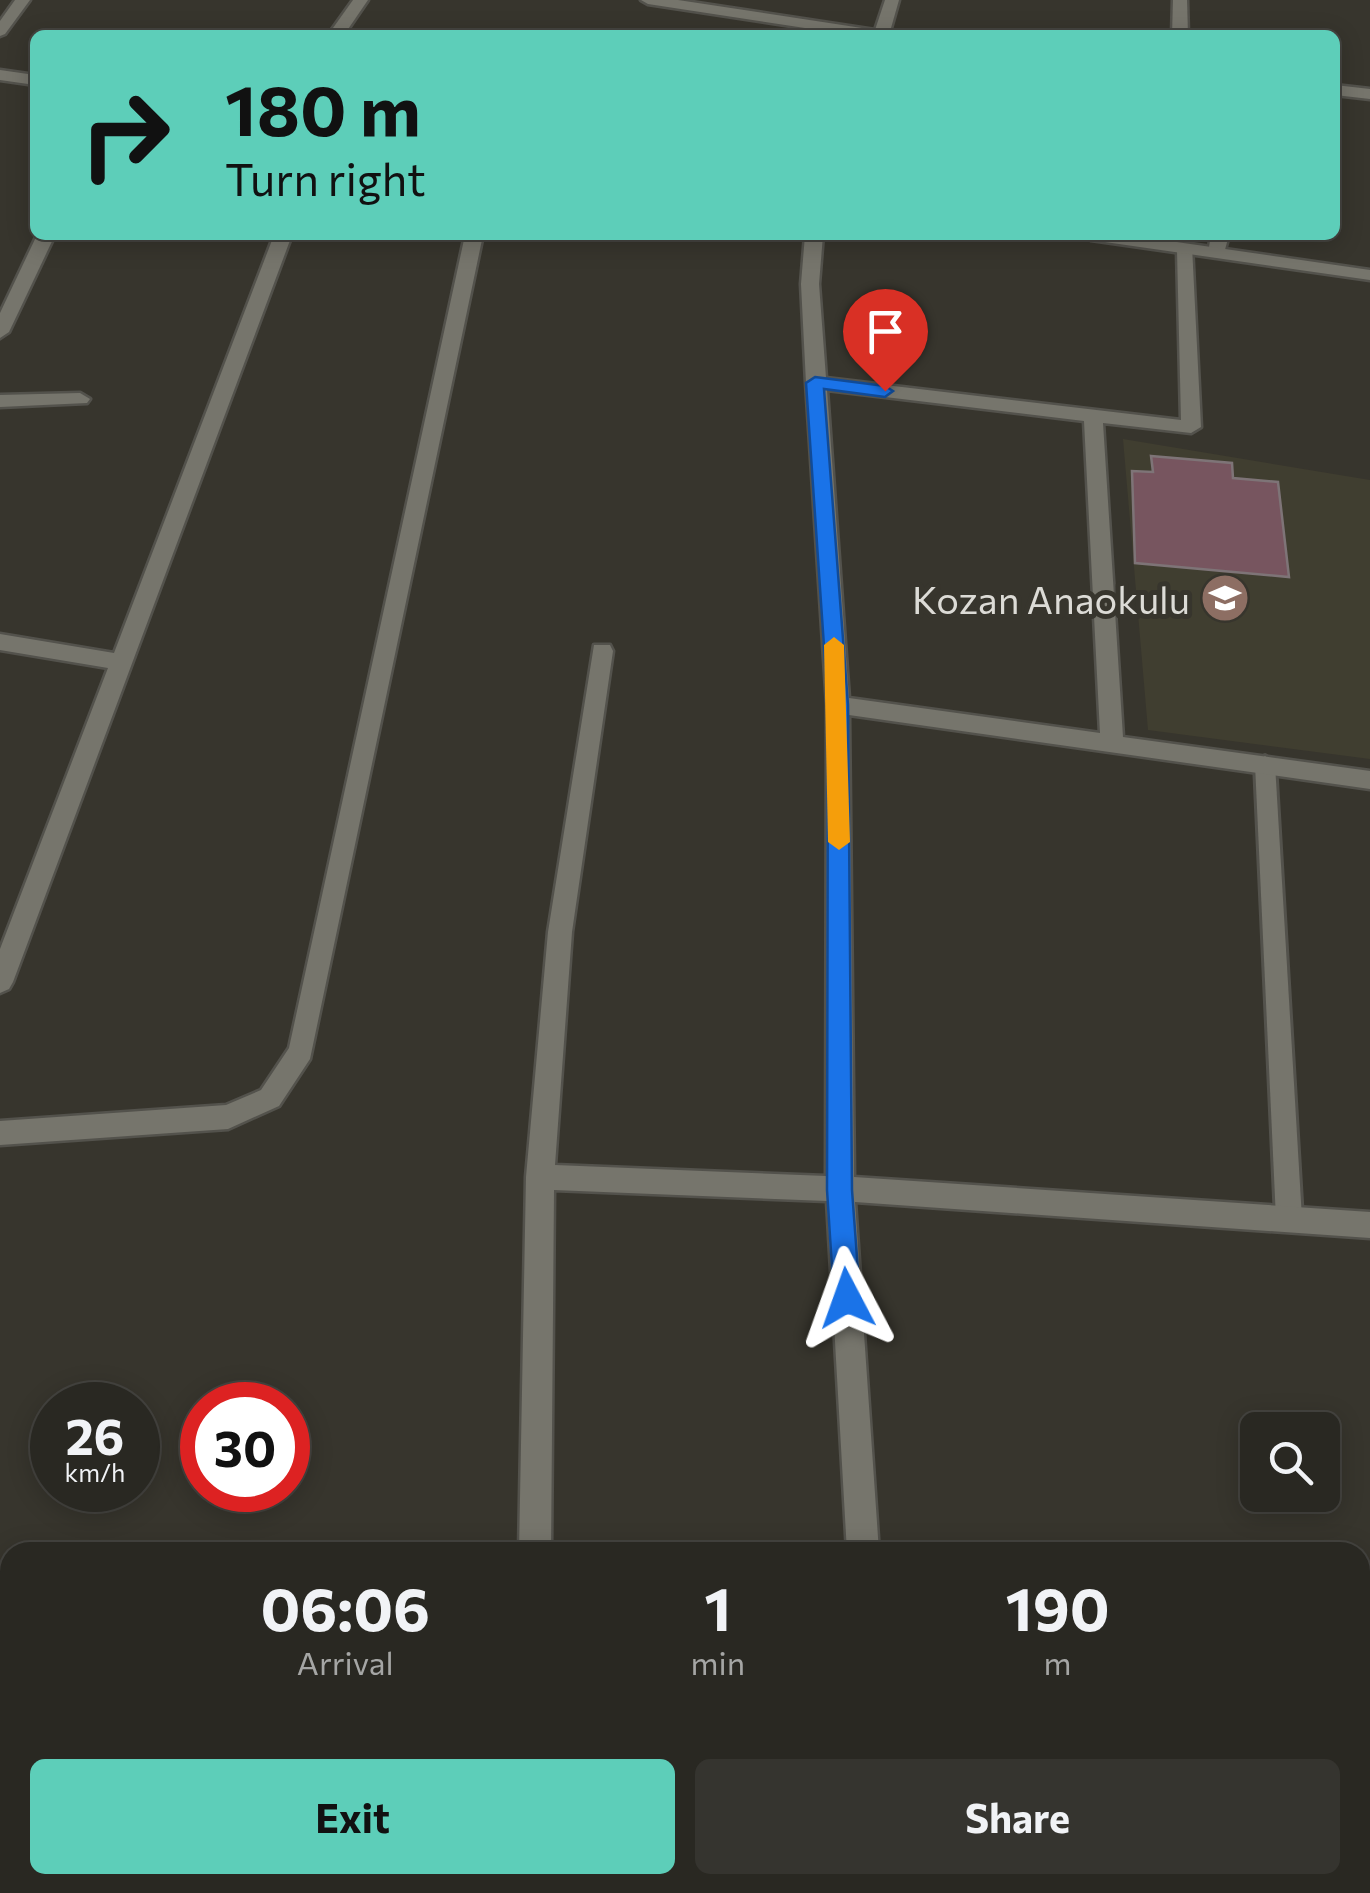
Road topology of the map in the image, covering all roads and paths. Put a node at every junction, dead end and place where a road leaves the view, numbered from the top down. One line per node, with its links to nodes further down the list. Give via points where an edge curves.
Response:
1 (22, 0): 10 (street)
2 (361, 0): 6 (street)
3 (648, 0): 7 (street)
4 (892, 0): 8 (street)
5 (1180, 0): 9 (street)
6 (340, 30)
7 (848, 30)
8 (883, 30)
9 (1180, 30)
10 (0, 31)
11 (0, 75): 12 (street)
12 (30, 79)
13 (1340, 91): 14 (street)
14 (1370, 94)
15 (44, 240): 23 (street)
16 (281, 240): 30 (street)
17 (473, 240): 37 (street, via 302,1051 270,1098 228,1117)
18 (814, 240): 24 (street)
19 (1123, 240): 21 (street)
20 (1218, 244): 21 (street); 22 (street)
21 (1186, 250): 27 (street, via 1191,427)
22 (1370, 276)
23 (0, 332)
24 (815, 383): 27 (street); 31 (street)
25 (80, 400): 26 (street)
26 (0, 401)
27 (1093, 416): 32 (street)
28 (0, 642): 30 (street)
29 (602, 651): 38 (street, via 560,932)
30 (122, 662): 35 (street)
31 (838, 705): 32 (street); 39 (street)
32 (1112, 741): 33 (street)
33 (1264, 764): 34 (street); 40 (lane)
34 (1370, 780)
35 (11, 924): 36 (street)
36 (0, 982)
37 (0, 1133)
38 (540, 1177): 39 (street); 42 (street)
39 (840, 1190): 40 (street); 43 (street)
40 (1288, 1219): 41 (street)
41 (1370, 1225)
42 (536, 1542)
43 (862, 1542)

